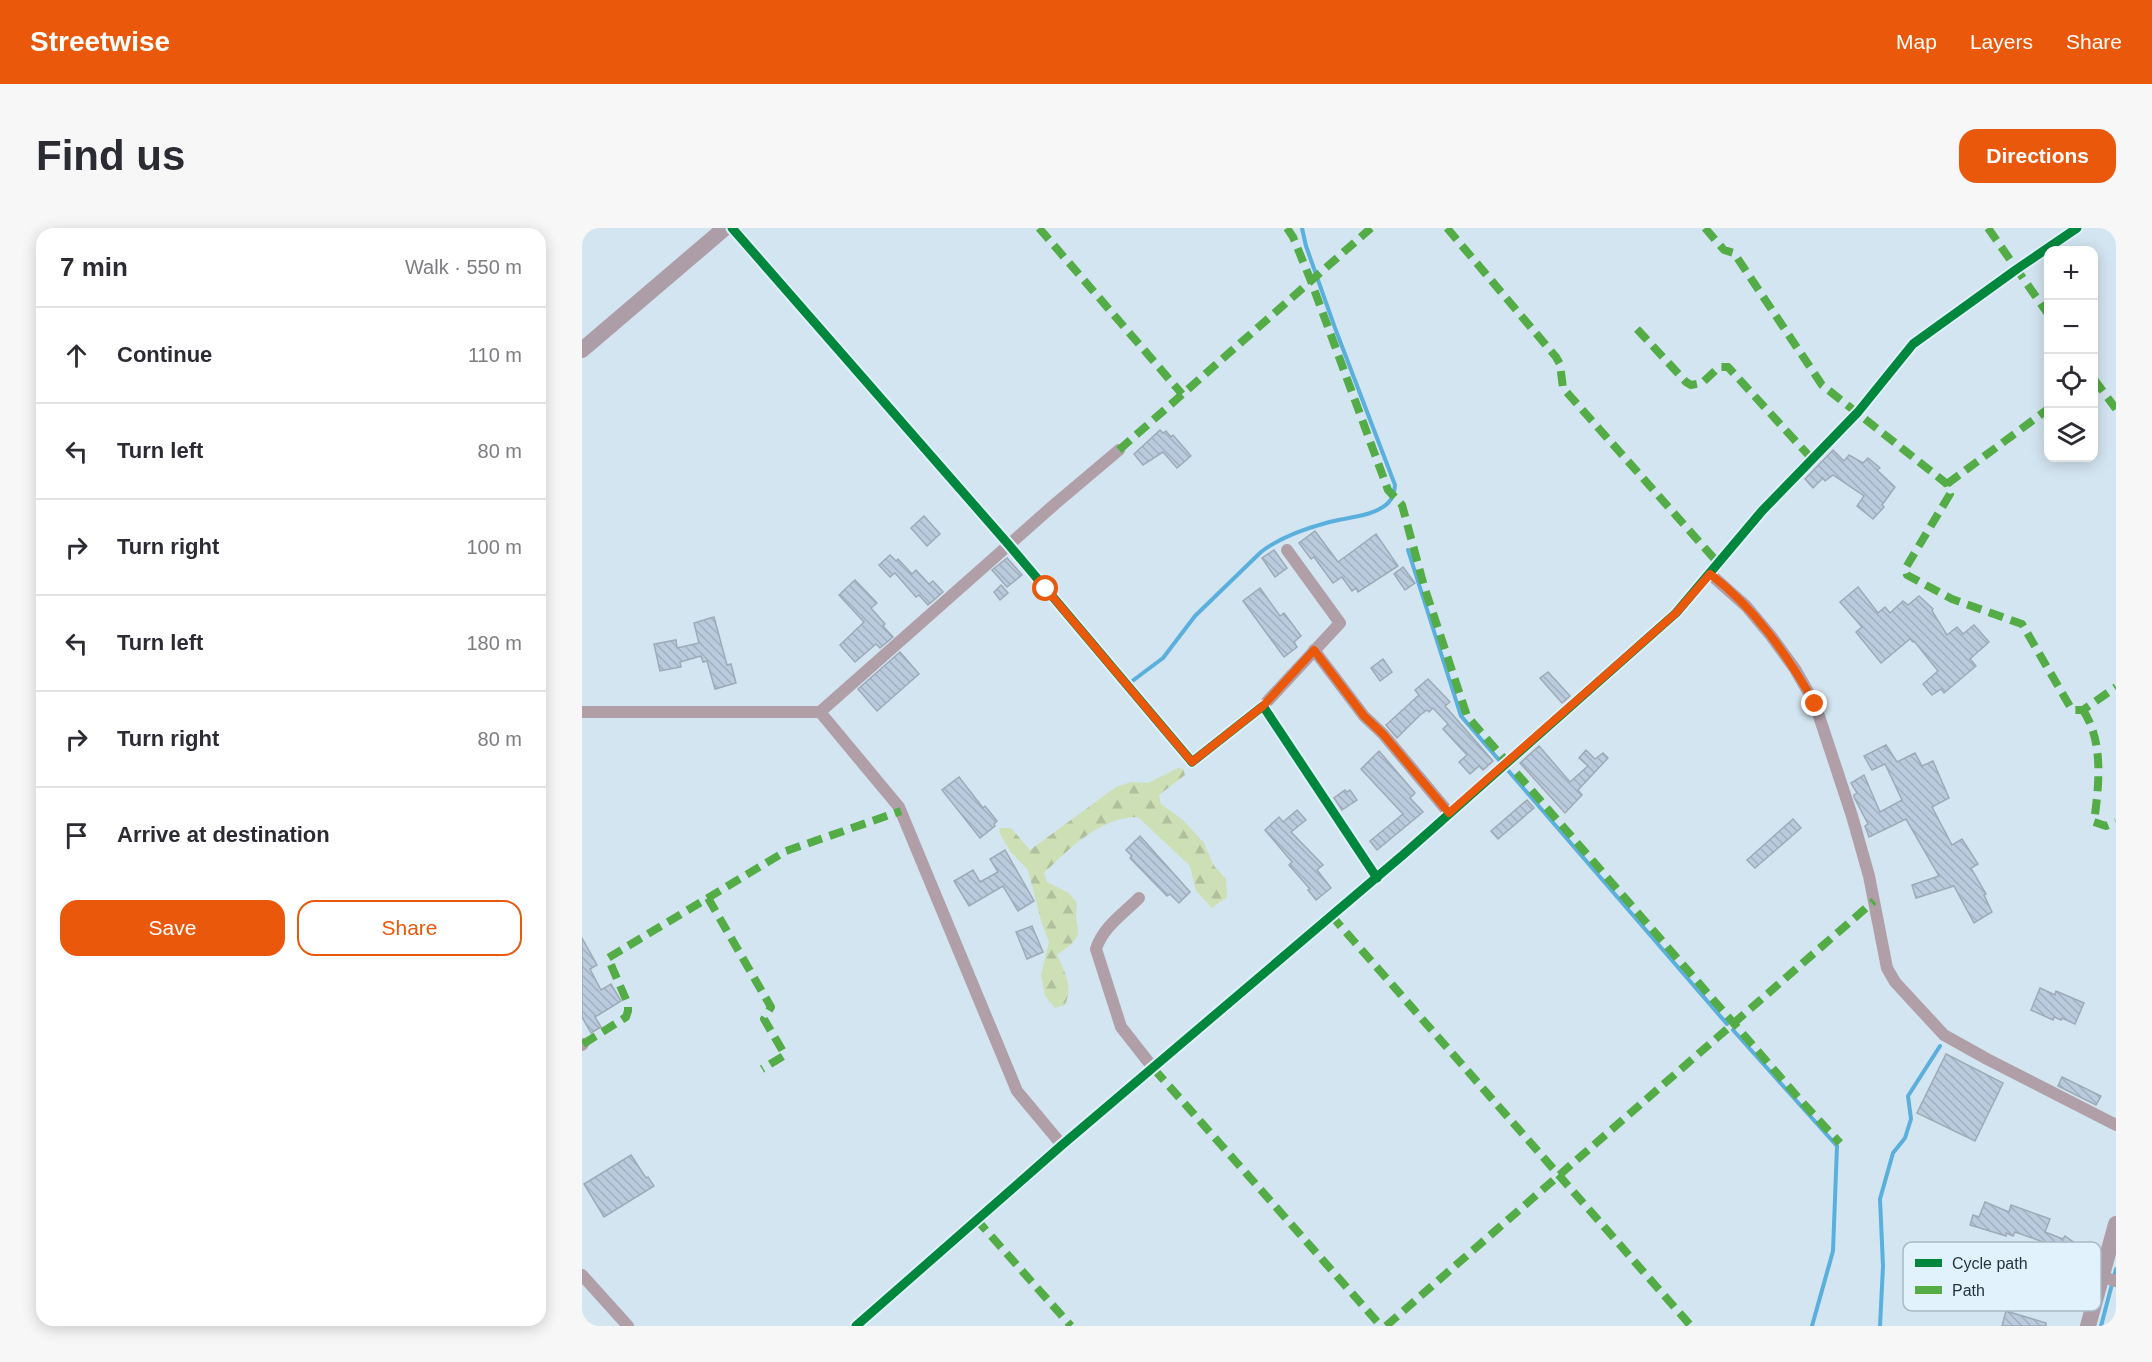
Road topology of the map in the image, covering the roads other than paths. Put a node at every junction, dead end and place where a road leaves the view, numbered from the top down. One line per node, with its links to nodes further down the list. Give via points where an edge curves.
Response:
1 (725, 228): 4 (street)
2 (732, 228): 6 (street)
3 (2077, 228): 8 (street, via 1913,344 1858,412 1762,511)
4 (582, 350)
5 (1119, 450): 6 (street)
6 (1009, 545): 10 (street, via 1192,762); 12 (street)
7 (1287, 550): 9 (street, via 1340,623)
8 (1710, 574): 13 (street, via 1676,613); 17 (street, via 1746,606 1771,636 1815,704 1852,816 1869,876 1887,968 1895,982 1944,1035)
9 (1314, 650): 10 (street); 13 (street, via 1364,716)
10 (1263, 706): 14 (street)
11 (582, 712): 12 (street)
12 (820, 712): 18 (street, via 899,807 1017,1091)
13 (1449, 813): 14 (street)
14 (1377, 878): 16 (street)
15 (1139, 898): 16 (street, via 1106,929 1096,949 1121,1027)
16 (1154, 1069): 18 (street)
17 (2116, 1125)
18 (1062, 1145): 25 (street)
19 (2116, 1224): 21 (street)
20 (582, 1275): 24 (street)
21 (2110, 1279): 22 (street)
22 (2101, 1298)
23 (2095, 1311): 26 (street)
24 (628, 1326)
25 (856, 1326)
26 (2088, 1326)

